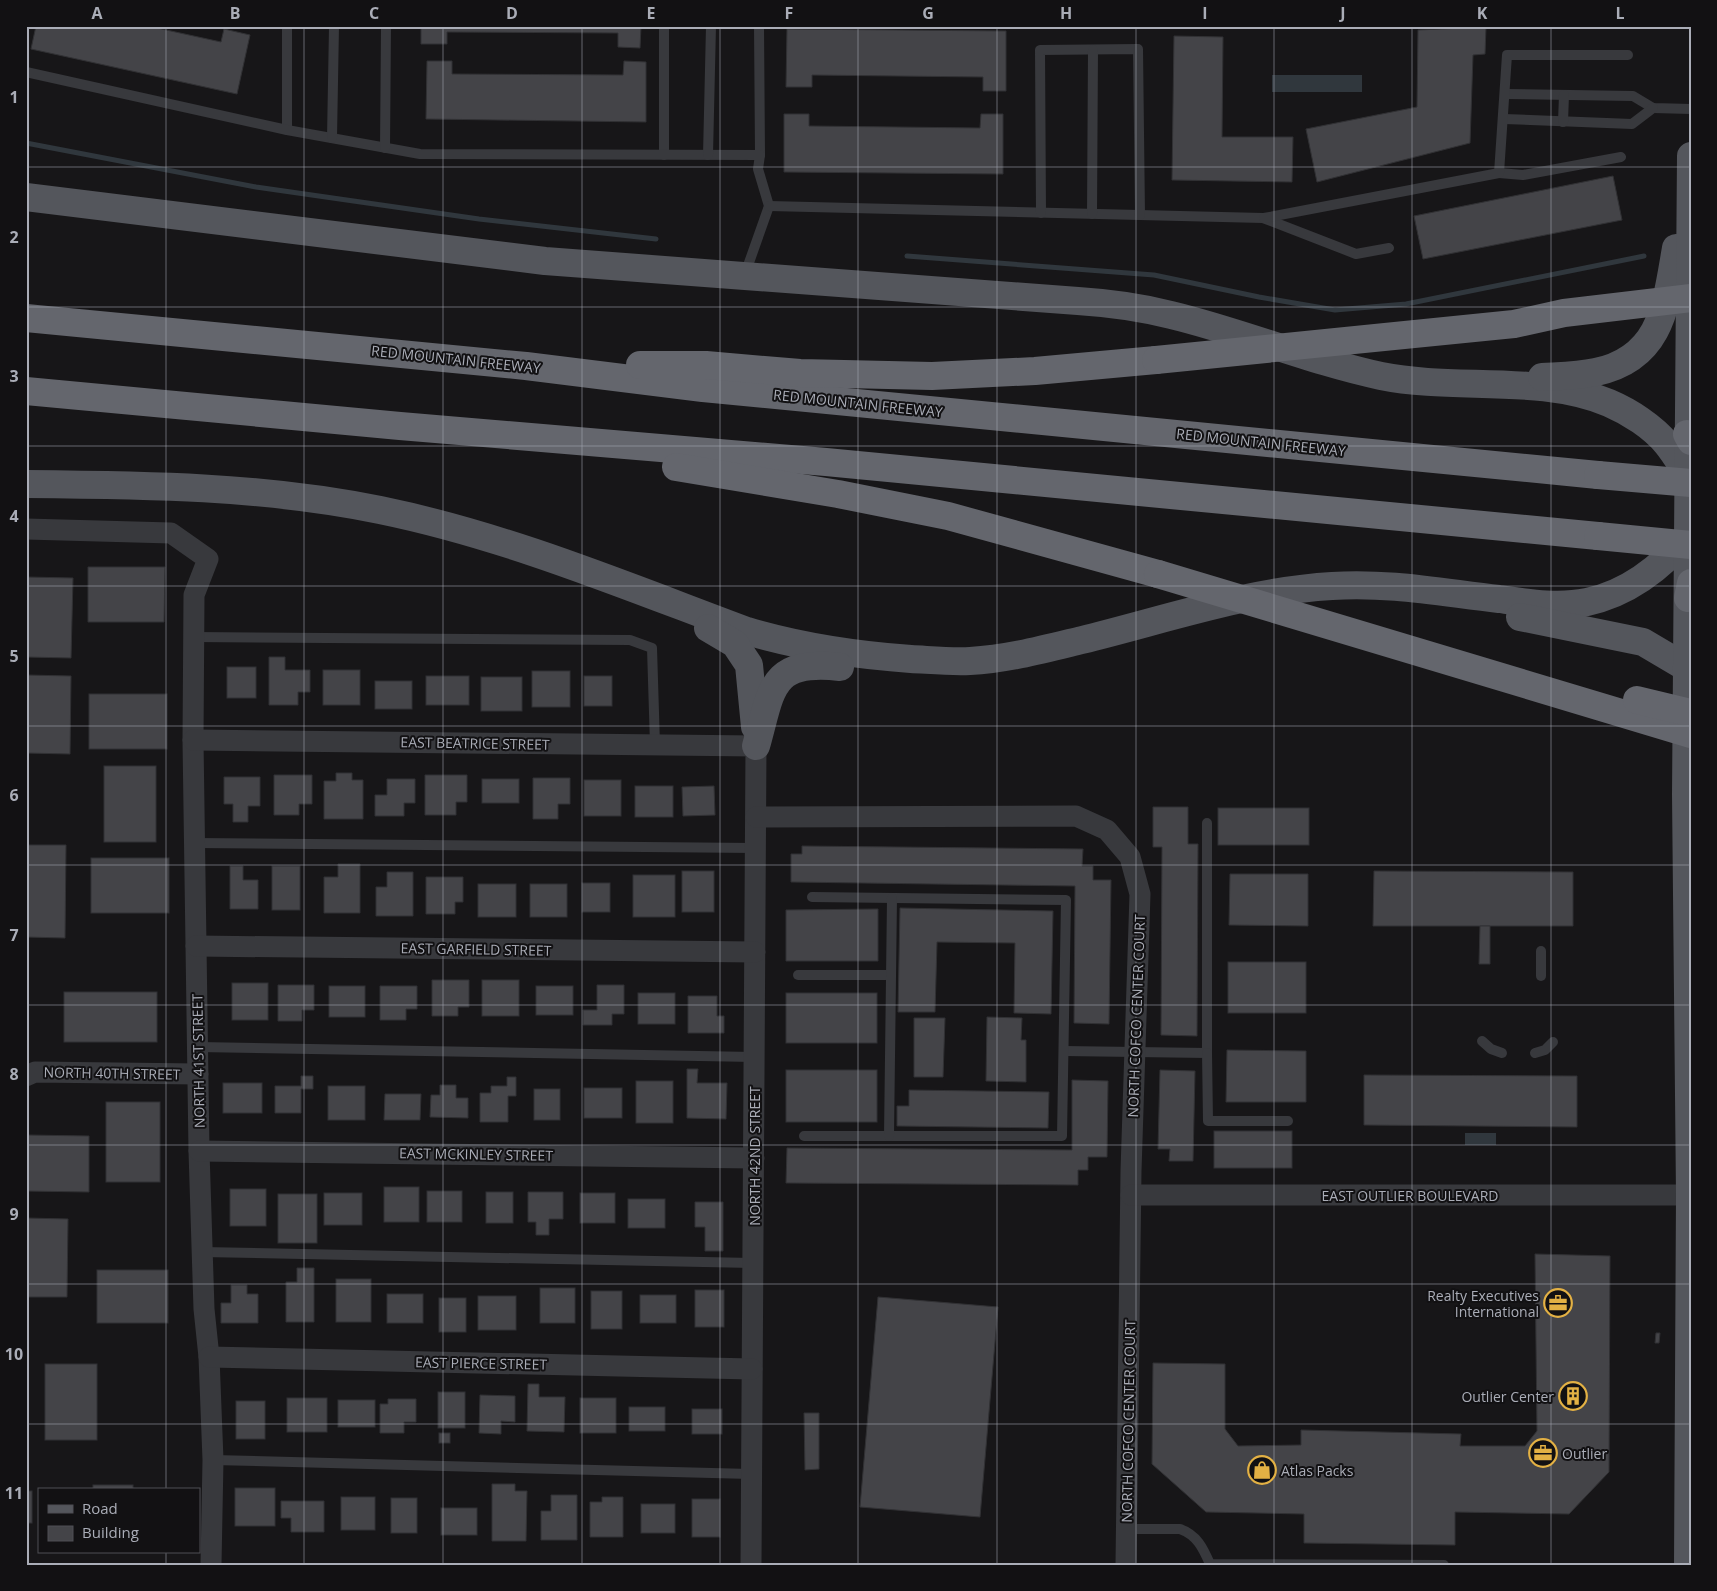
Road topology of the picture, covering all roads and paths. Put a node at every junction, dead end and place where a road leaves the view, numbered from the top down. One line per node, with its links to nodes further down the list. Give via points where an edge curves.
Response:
1 (287, 26): 16 (lane)
2 (334, 26): 17 (lane)
3 (386, 26): 18 (lane)
4 (664, 26): 19 (lane)
5 (712, 26): 20 (lane)
6 (759, 26): 21 (lane)
7 (1093, 50): 28 (lane, via 1040,50); 29 (lane); 30 (lane, via 1138,49)
8 (1628, 54): 10 (lane, via 1507,55)
9 (26, 72): 16 (lane)
10 (1505, 94): 11 (lane); 14 (lane)
11 (1564, 95): 12 (lane, via 1634,96); 15 (lane)
12 (1653, 108): 13 (lane); 15 (lane, via 1632,124)
13 (1691, 109)
14 (1504, 119): 15 (lane); 24 (lane)
15 (1563, 122)
16 (287, 130): 17 (lane)
17 (332, 138): 18 (lane)
18 (385, 148): 19 (lane, via 420,154)
19 (664, 155): 20 (lane)
20 (708, 155): 21 (lane)
21 (760, 155): 27 (lane, via 758,169)
22 (1691, 156): 25 (main road)
23 (1621, 157): 24 (lane, via 1523,175)
24 (1499, 173): 31 (lane)
25 (1690, 175): 39 (main road, via 1664,309 1657,328 1636,354 1617,366 1583,375); 42 (main road)
26 (26, 197): 33 (main road, via 535,260)
27 (769, 206): 28 (lane); 33 (lane)
28 (1042, 213): 29 (lane)
29 (1092, 214): 30 (lane)
30 (1140, 215): 31 (lane)
31 (1264, 218): 32 (lane, via 1356,254)
32 (1389, 248)
33 (744, 277): 39 (main road, via 1110,303 1172,315 1383,377)
34 (1691, 298): 37 (highway, bridge, via 1564,313)
35 (1691, 313): 37 (highway, bridge, via 1569,325)
36 (26, 318): 38 (highway, RED MOUNTAIN FREEWAY)
37 (1514, 324): 38 (highway, bridge, via 1027,372 932,376 800,373 706,365)
38 (526, 366): 43 (highway, RED MOUNTAIN FREEWAY, bridge, via 703,388 1598,475)
39 (1443, 384): 43 (main road, via 1560,390 1608,403 1634,416 1659,436)
40 (26, 391): 41 (highway)
41 (400, 426): 46 (highway, bridge, via 826,462 1598,536); 51 (highway, bridge, via 710,472 893,504 1013,533)
42 (1689, 437): 43 (main road)
43 (1690, 479): 46 (main road)
44 (26, 484): 49 (main road, via 221,488 348,504 492,538 554,558)
45 (26, 529): 50 (street, NORTH 41ST STREET, via 172,533 208,559 194,595)
46 (1690, 537): 47 (main road, via 1643,578 1615,594 1587,602 1541,604); 48 (main road)
47 (1390, 586): 52 (main road, via 1334,586 1275,593 1040,650); 53 (main road, via 1522,618 1638,641 1658,649)
48 (1689, 591): 53 (main road)
49 (664, 601): 52 (main road, via 746,631 800,646 863,656); 58 (main road, via 735,644 746,657 751,672)
50 (194, 638): 56 (street, NORTH 41ST STREET); 57 (lane, via 630,640 652,648)
51 (1423, 653): 54 (highway, bridge); 55 (highway, bridge)
52 (969, 662): 58 (main road, via 892,672 815,664 798,667 783,676 773,690)
53 (1687, 668): 66 (main road)
54 (1691, 713)
55 (1691, 734)
56 (193, 740): 57 (street, EAST BEATRICE STREET); 61 (street, NORTH 41ST STREET)
57 (656, 745): 58 (street, EAST BEATRICE STREET)
58 (756, 746): 59 (street, NORTH 42ND STREET)
59 (756, 817): 62 (street, NORTH 42ND STREET); 76 (street, NORTH COFCO CENTER COURT, via 1076,816 1107,830 1130,857 1140,894)
60 (1207, 823): 77 (lane)
61 (195, 843): 62 (lane); 65 (street, NORTH 41ST STREET)
62 (755, 848): 68 (street, NORTH 42ND STREET)
63 (812, 897): 64 (lane)
64 (892, 898): 70 (lane); 75 (lane, via 1066,900)
65 (196, 946): 68 (street, EAST GARFIELD STREET); 74 (street, NORTH 41ST STREET)
66 (1690, 946): 89 (main road)
67 (1541, 951): 71 (lane)
68 (755, 952): 80 (street, NORTH 42ND STREET)
69 (798, 975): 70 (lane)
70 (891, 975): 85 (lane)
71 (1542, 976)
72 (1482, 1041): 78 (lane)
73 (1553, 1042): 79 (lane, via 1545,1050)
74 (198, 1046): 80 (lane); 81 (street, NORTH 41ST STREET)
75 (1064, 1051): 76 (lane); 85 (lane, via 1062,1136)
76 (1134, 1051): 77 (lane); 88 (street, NORTH COFCO CENTER COURT)
77 (1207, 1053): 83 (lane, via 1208,1121)
78 (1502, 1053)
79 (1535, 1053)
80 (754, 1057): 87 (street, NORTH 42ND STREET)
81 (198, 1074): 82 (street, NORTH 40TH STREET, via 35,1072); 86 (street, NORTH 41ST STREET)
82 (26, 1076)
83 (1288, 1121)
84 (804, 1136): 85 (lane)
85 (889, 1136)
86 (199, 1151): 87 (street, EAST MCKINLEY STREET); 90 (street, NORTH 41ST STREET)
87 (754, 1158): 91 (street, NORTH 42ND STREET)
88 (1131, 1195): 89 (street, EAST OUTLIER BOULEVARD); 97 (street, NORTH COFCO CENTER COURT)
89 (1690, 1195): 92 (main road)
90 (202, 1252): 91 (lane); 93 (street, NORTH 41ST STREET)
91 (753, 1263): 94 (street, NORTH 42ND STREET)
92 (1690, 1327): 102 (main road)
93 (209, 1357): 94 (street, EAST PIERCE STREET); 95 (street, NORTH 41ST STREET)
94 (752, 1369): 96 (street, NORTH 42ND STREET)
95 (213, 1460): 96 (lane); 98 (street, NORTH 41ST STREET)
96 (751, 1474): 99 (street, NORTH 42ND STREET)
97 (1126, 1529): 100 (street, NORTH COFCO CENTER COURT); 101 (lane, via 1180,1529 1188,1532 1202,1544 1210,1564)
98 (210, 1565)
99 (751, 1565)
100 (1126, 1565)
101 (1444, 1565)
102 (1688, 1565)

